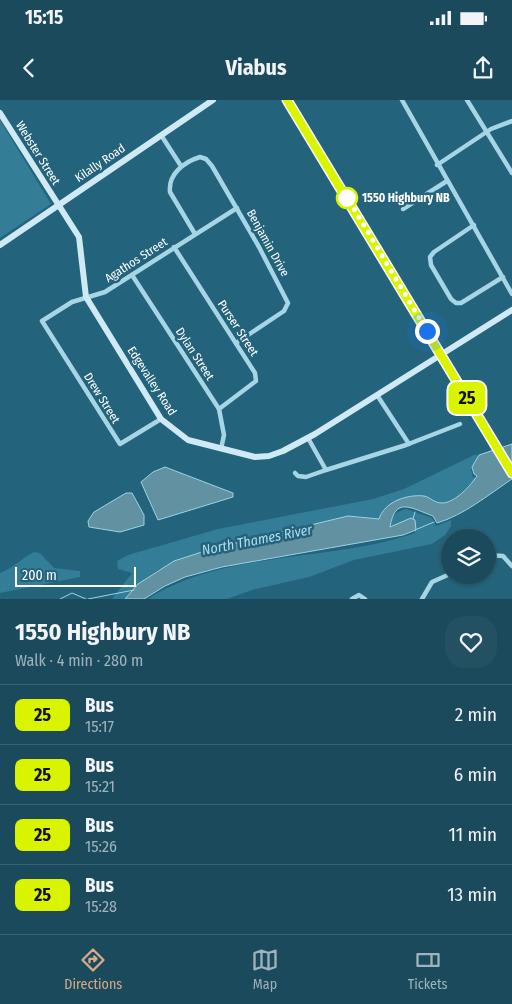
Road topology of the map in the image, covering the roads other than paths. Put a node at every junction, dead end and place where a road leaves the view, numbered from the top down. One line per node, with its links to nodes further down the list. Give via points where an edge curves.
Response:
1 (213, 100): 8 (street, Kilally Road)
2 (287, 100): 27 (street)
3 (402, 100): 9 (street)
4 (467, 100): 7 (street)
5 (0, 113): 13 (street, Webster Street)
6 (512, 122): 7 (street)
7 (486, 132): 9 (street); 11 (street)
8 (161, 135): 10 (street); 13 (street, Kilally Road)
9 (437, 165): 12 (street)
10 (181, 166): 14 (street, Benjamin Drive, via 200,157 206,159); 17 (street, via 171,178 170,192)
11 (512, 173)
12 (447, 181): 15 (street); 16 (street)
13 (58, 206): 18 (street, Kilally Road); 23 (street, Edgevalley Road, via 79,237)
14 (237, 208): 17 (street, Agathos Street); 26 (street, Benjamin Drive, via 288,303 284,311)
15 (403, 209)
16 (474, 225): 21 (street); 21 (street, via 434,252 430,257 431,265 451,299 461,303)
17 (195, 234): 19 (street, Agathos Street)
18 (0, 244)
19 (174, 247): 20 (street, Agathos Street); 26 (street, Purser Street)
20 (132, 276): 23 (street, Agathos Street, via 105,292); 29 (street, Dylan Street)
21 (503, 277): 22 (street)
22 (512, 294)
23 (86, 297): 25 (street, Agathos Street); 30 (street, Edgevalley Road)
24 (512, 310): 27 (street, Edgevalley Road)
25 (42, 321): 30 (street, Drew Street, via 120,444)
26 (236, 343): 29 (street, Purser Street, via 255,373 256,381)
27 (441, 355): 28 (street, Edgevalley Road); 36 (street)
28 (377, 395): 32 (street, Edgevalley Road); 33 (street)
29 (219, 409): 34 (street, Dylan Street, via 224,435)
30 (161, 419): 34 (street, Edgevalley Road, via 188,440)
31 (460, 424): 33 (street)
32 (308, 438): 34 (street, Edgevalley Road, via 269,456 255,457); 35 (street)
33 (409, 444): 35 (street)
34 (221, 449)
35 (326, 470): 37 (street, via 306,477)
36 (512, 472)
37 (295, 473)
38 (496, 556): 39 (street, via 503,556)
39 (512, 566)
40 (441, 578): 43 (street, via 432,582)
41 (352, 599): 42 (street, via 359,595)
42 (365, 599)
43 (422, 599)

